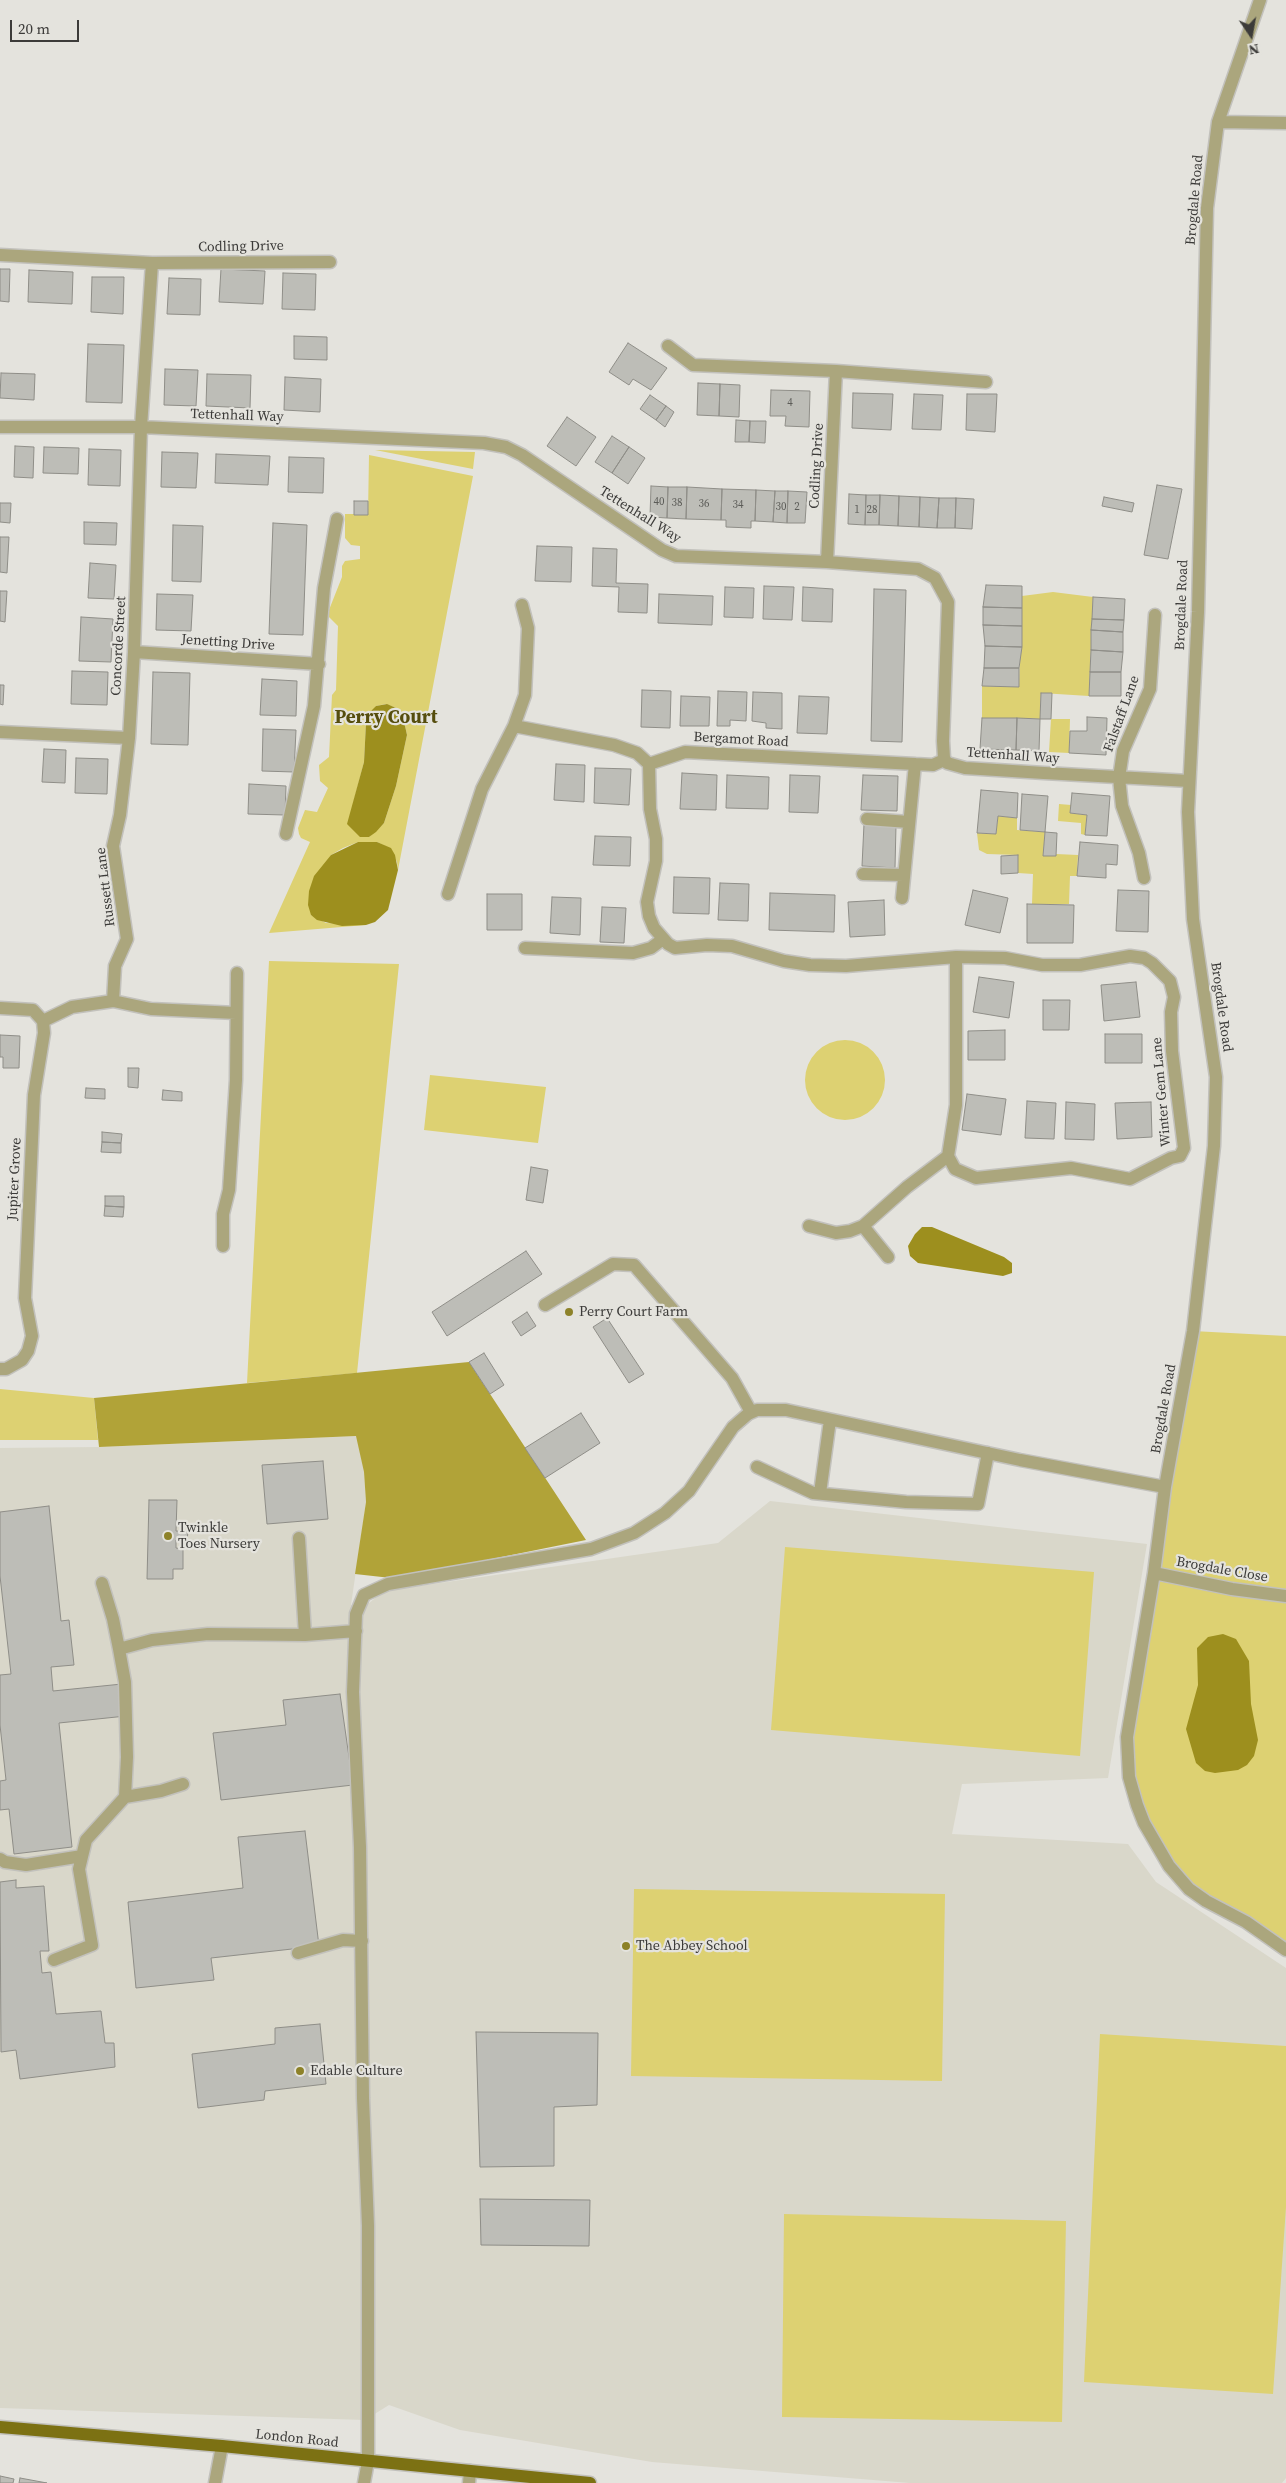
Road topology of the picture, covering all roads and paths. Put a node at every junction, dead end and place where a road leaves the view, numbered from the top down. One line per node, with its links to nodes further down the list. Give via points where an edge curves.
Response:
1 (1260, 0): 2 (street, Brogdale Road)
2 (1218, 122): 3 (street); 25 (street, Brogdale Road, via 1207,208 1198,612)
3 (1286, 123)
4 (0, 255): 6 (street, Codling Drive)
5 (330, 262): 6 (street, Codling Drive)
6 (152, 263): 11 (street)
7 (668, 346): 8 (street, via 693,365)
8 (836, 372): 9 (street); 13 (street, Codling Drive)
9 (986, 382)
10 (0, 427): 11 (street, Tettenhall Way)
11 (141, 427): 13 (street, Tettenhall Way, via 459,441 506,447 662,550 676,556); 16 (street, Concorde Street)
12 (337, 519): 17 (street, via 324,588)
13 (827, 562): 21 (street, Tettenhall Way, via 918,569 929,573 940,584 949,611)
14 (522, 605): 18 (street, via 528,628 525,695)
15 (1155, 616): 24 (street, Falstaff Lane, via 1150,689 1123,751)
16 (134, 652): 17 (street, Jenetting Drive); 20 (street, Concorde Street)
17 (319, 664): 28 (street, via 310,726)
18 (514, 726): 22 (street, via 614,745 637,754); 32 (street, via 482,789)
19 (0, 732): 20 (street)
20 (128, 738): 38 (street, Russett Lane, via 120,815 113,846 127,939 115,966)
21 (944, 760): 23 (street, Bergamot Road, via 933,765); 24 (street, Tettenhall Way, via 958,767)
22 (649, 764): 23 (street, Bergamot Road, via 685,752); 34 (street, via 656,861 647,902 654,928)
23 (915, 764): 27 (street)
24 (1119, 778): 25 (street, Tettenhall Way); 31 (street, Falstaff Lane, via 1122,806 1139,853)
25 (1189, 781): 53 (street, Brogdale Road, via 1193,919 1217,1098 1198,1302)
26 (867, 819): 27 (street)
27 (909, 822): 30 (street)
28 (286, 834)
29 (864, 874): 30 (street)
30 (904, 875): 33 (street)
31 (1144, 878)
32 (448, 894)
33 (902, 898)
34 (663, 939): 35 (street, via 650,948 633,953); 36 (street, Winter Gem Lane, via 675,948 732,946 810,965 846,966)
35 (525, 948)
36 (956, 957): 42 (street, via 956,1105); 42 (street, Winter Gem Lane, via 1080,965 1130,956 1152,963 1170,981 1174,997 1172,1051 1184,1148 1180,1156 1130,1179 1064,1168 976,1178 955,1169)
37 (237, 972): 40 (street)
38 (113, 1001): 40 (street, via 150,1009); 41 (street, via 72,1007)
39 (0, 1008): 41 (street, via 33,1010)
40 (236, 1013): 45 (street, via 236,1080)
41 (43, 1021): 48 (street, Jupiter Grove, via 43,1046 34,1095 25,1298 32,1336 22,1360)
42 (948, 1156): 44 (street)
43 (809, 1226): 44 (street, via 836,1232)
44 (863, 1226): 46 (street)
45 (223, 1246)
46 (888, 1257)
47 (545, 1305): 49 (street, via 614,1264 634,1265 732,1378)
48 (0, 1369)
49 (751, 1412): 50 (street, via 778,1409); 59 (street, via 733,1427 688,1491 665,1513 634,1533 591,1550 388,1584 364,1595 356,1614)
50 (830, 1420): 51 (street); 54 (street)
51 (988, 1453): 53 (street); 54 (street, via 978,1504 906,1502)
52 (757, 1467): 54 (street, via 813,1493)
53 (1165, 1487): 56 (street, Brogdale Road)
54 (820, 1493)
55 (298, 1538): 60 (street)
56 (1154, 1573): 58 (street, Brogdale Close); 67 (street, Brogdale Road, via 1126,1737 1129,1777 1137,1805 1153,1841 1178,1878 1206,1901 1246,1922)
57 (102, 1583): 61 (street)
58 (1286, 1596)
59 (356, 1631): 60 (street); 66 (street, via 353,1692)
60 (305, 1634): 61 (street, via 208,1634 152,1640)
61 (119, 1649): 63 (street, via 125,1682)
62 (183, 1784): 63 (street)
63 (125, 1796): 64 (street, via 86,1840)
64 (82, 1856): 65 (street, via 26,1865); 69 (street, via 79,1869 92,1945)
65 (0, 1859)
66 (362, 1941): 68 (street, via 343,1940); 72 (street, via 368,2226)
67 (1286, 1950)
68 (298, 1953)
69 (54, 1960)
70 (0, 2427): 71 (main road, London Road)
71 (222, 2446): 72 (main road, London Road); 74 (street)
72 (368, 2461): 73 (main road, London Road); 75 (street)
73 (470, 2477): 76 (main road, London Road)
74 (215, 2483)
75 (364, 2483)
76 (590, 2483)

